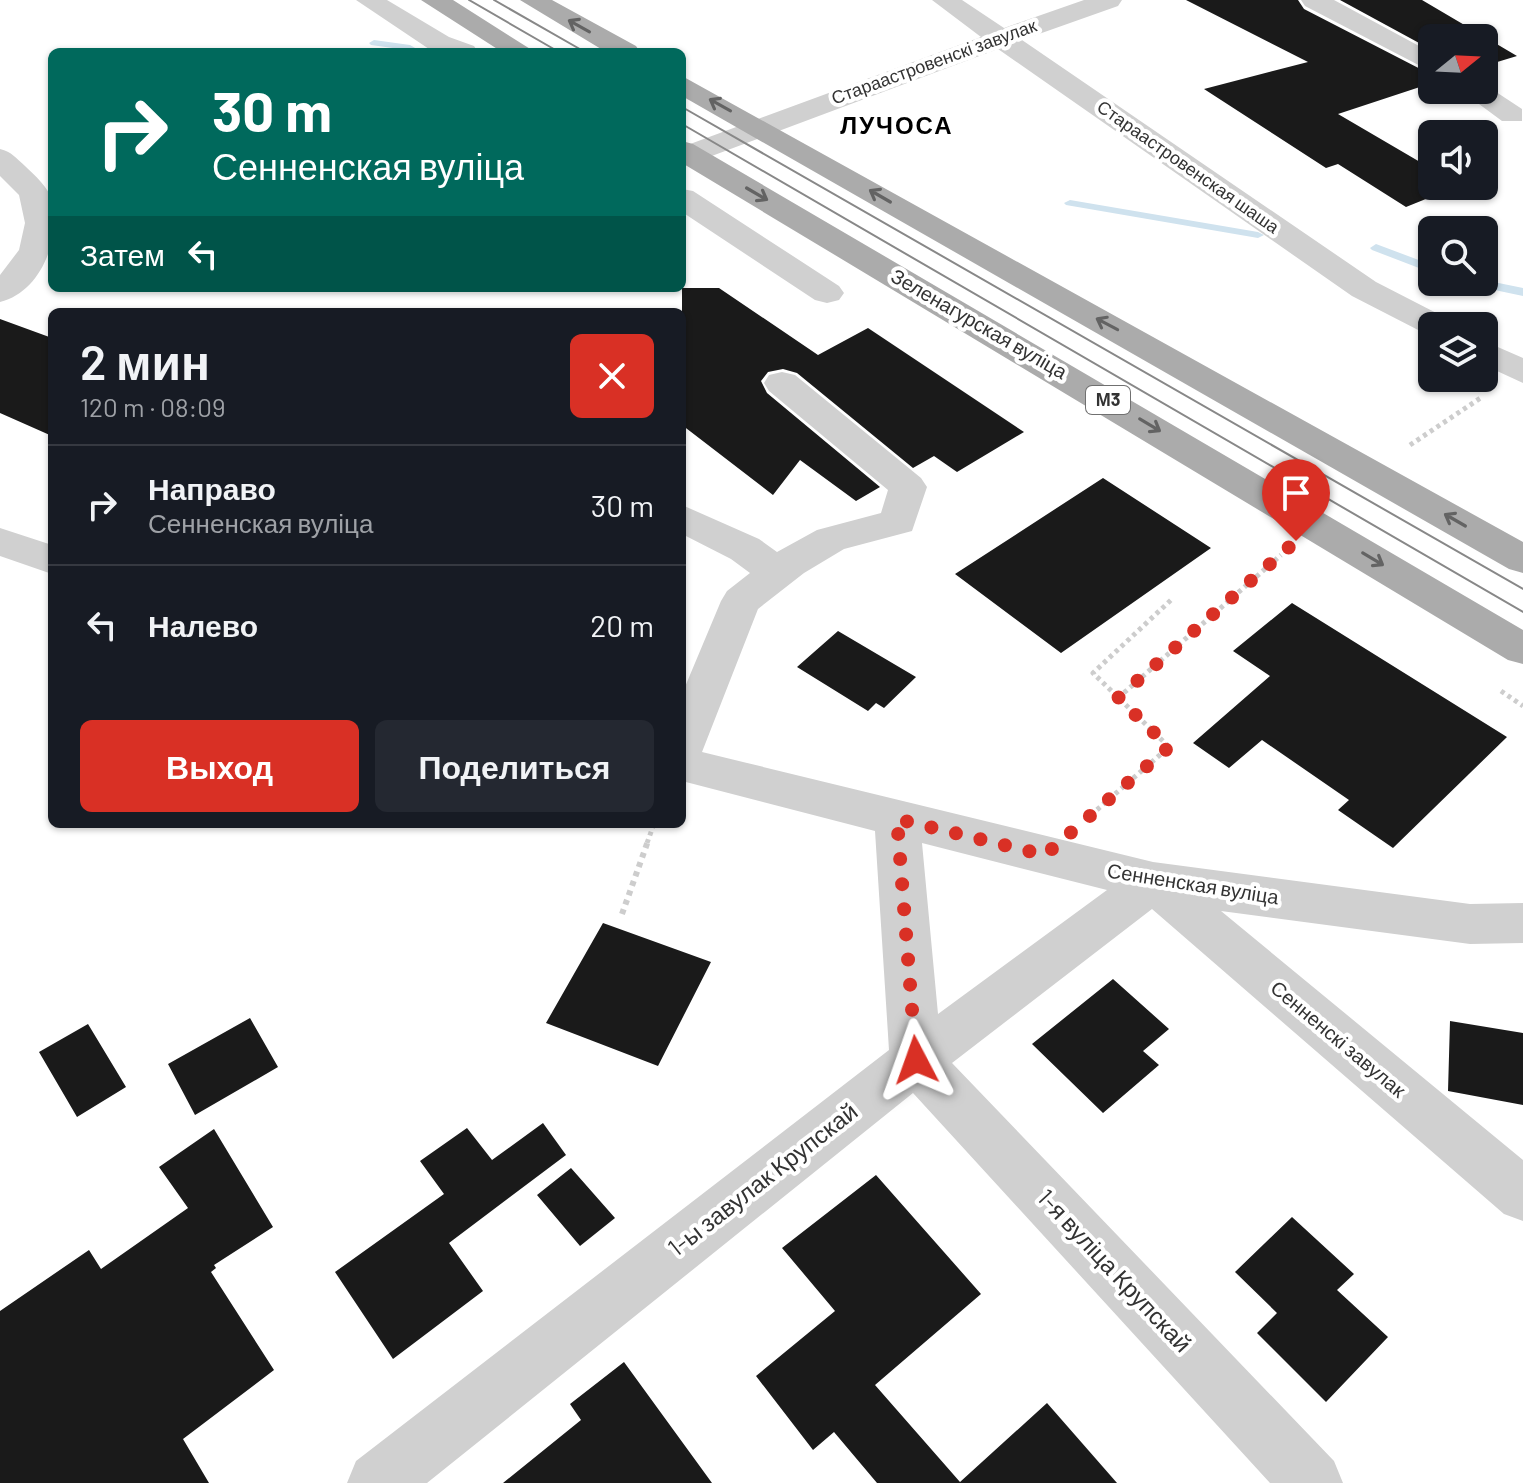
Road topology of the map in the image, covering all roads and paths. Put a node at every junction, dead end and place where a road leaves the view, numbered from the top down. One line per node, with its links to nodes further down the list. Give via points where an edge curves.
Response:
1 (369, 0): 8 (street)
2 (434, 0): 9 (main road)
3 (533, 0): 10 (main road, one-way to 3)
4 (945, 0): 7 (street, Стараастровенская шаша)
5 (1109, 0): 7 (street, Стараастровенскі завулак)
6 (1314, 0): 11 (street)
7 (1002, 38): 15 (street, Стараастровенскі завулак); 23 (street, Стараастровенская шаша, via 1364,289)
8 (453, 48)
9 (506, 48)
10 (619, 48)
11 (1418, 56)
12 (686, 86): 15 (main road, one-way to 12)
13 (1495, 104): 14 (street)
14 (1512, 115)
15 (759, 127): 16 (street, Стараастровенскі завулак); 32 (main road, one-way to 15)
16 (686, 152): 35 (main road, Зеленагурская вуліца / М3, one-way to 35)
17 (0, 158): 20 (street, via 34,195 41,220 39,243 29,263)
18 (686, 201): 21 (street)
19 (48, 283): 22 (street)
20 (0, 292)
21 (827, 293)
22 (0, 305)
23 (1418, 317)
24 (1498, 358): 25 (street)
25 (1522, 371): 27 (path)
26 (782, 383): 33 (street, via 908,487 898,522 831,539)
27 (1409, 446)
28 (686, 520): 33 (street, via 745,549)
29 (0, 541): 31 (street)
30 (1284, 552): 36 (path)
31 (48, 559)
32 (1523, 559)
33 (777, 572): 37 (street, via 741,601)
34 (1171, 600): 36 (path, via 1093,673)
35 (1523, 649)
36 (1118, 698): 41 (path, via 1169,747)
37 (686, 737)
38 (686, 765): 39 (street, Сенненская вуліца)
39 (897, 819): 41 (street, Сенненская вуліца); 45 (street)
40 (653, 828): 43 (path)
41 (1045, 855): 42 (street, Сенненская вуліца)
42 (1153, 882): 44 (street, Сенненская вуліца, via 1470,924); 45 (street, 1-ы завулак Крупскай); 46 (street, Сенненскі завулак)
43 (622, 914)
44 (1523, 923)
45 (916, 1060): 47 (street, 1-ы завулак Крупскай); 48 (street, 1-я вуліца Крупскай)
46 (1523, 1195)
47 (378, 1483)
48 (1312, 1483)

